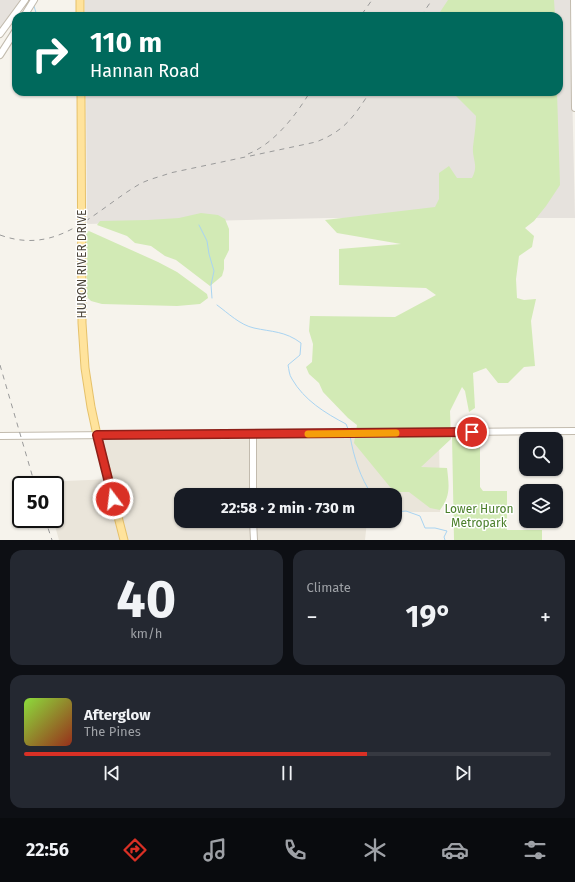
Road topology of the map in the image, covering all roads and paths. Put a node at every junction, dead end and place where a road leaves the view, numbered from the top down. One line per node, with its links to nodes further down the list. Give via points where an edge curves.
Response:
1 (25, 0): 5 (street)
2 (34, 0): 6 (street)
3 (80, 0): 7 (main road)
4 (574, 0): 13 (street)
5 (16, 12)
6 (26, 12)
7 (80, 12)
8 (12, 18): 9 (street)
9 (0, 34)
10 (12, 36): 11 (street)
11 (0, 54)
12 (81, 96): 16 (main road, HURON RIVER DRIVE, via 83,344)
13 (575, 108)
14 (575, 431): 15 (street)
15 (253, 434): 16 (street); 18 (street)
16 (97, 435): 17 (street); 20 (main road, HURON RIVER DRIVE)
17 (0, 436)
18 (253, 488)
19 (254, 528): 21 (street)
20 (124, 540)
21 (255, 540)

